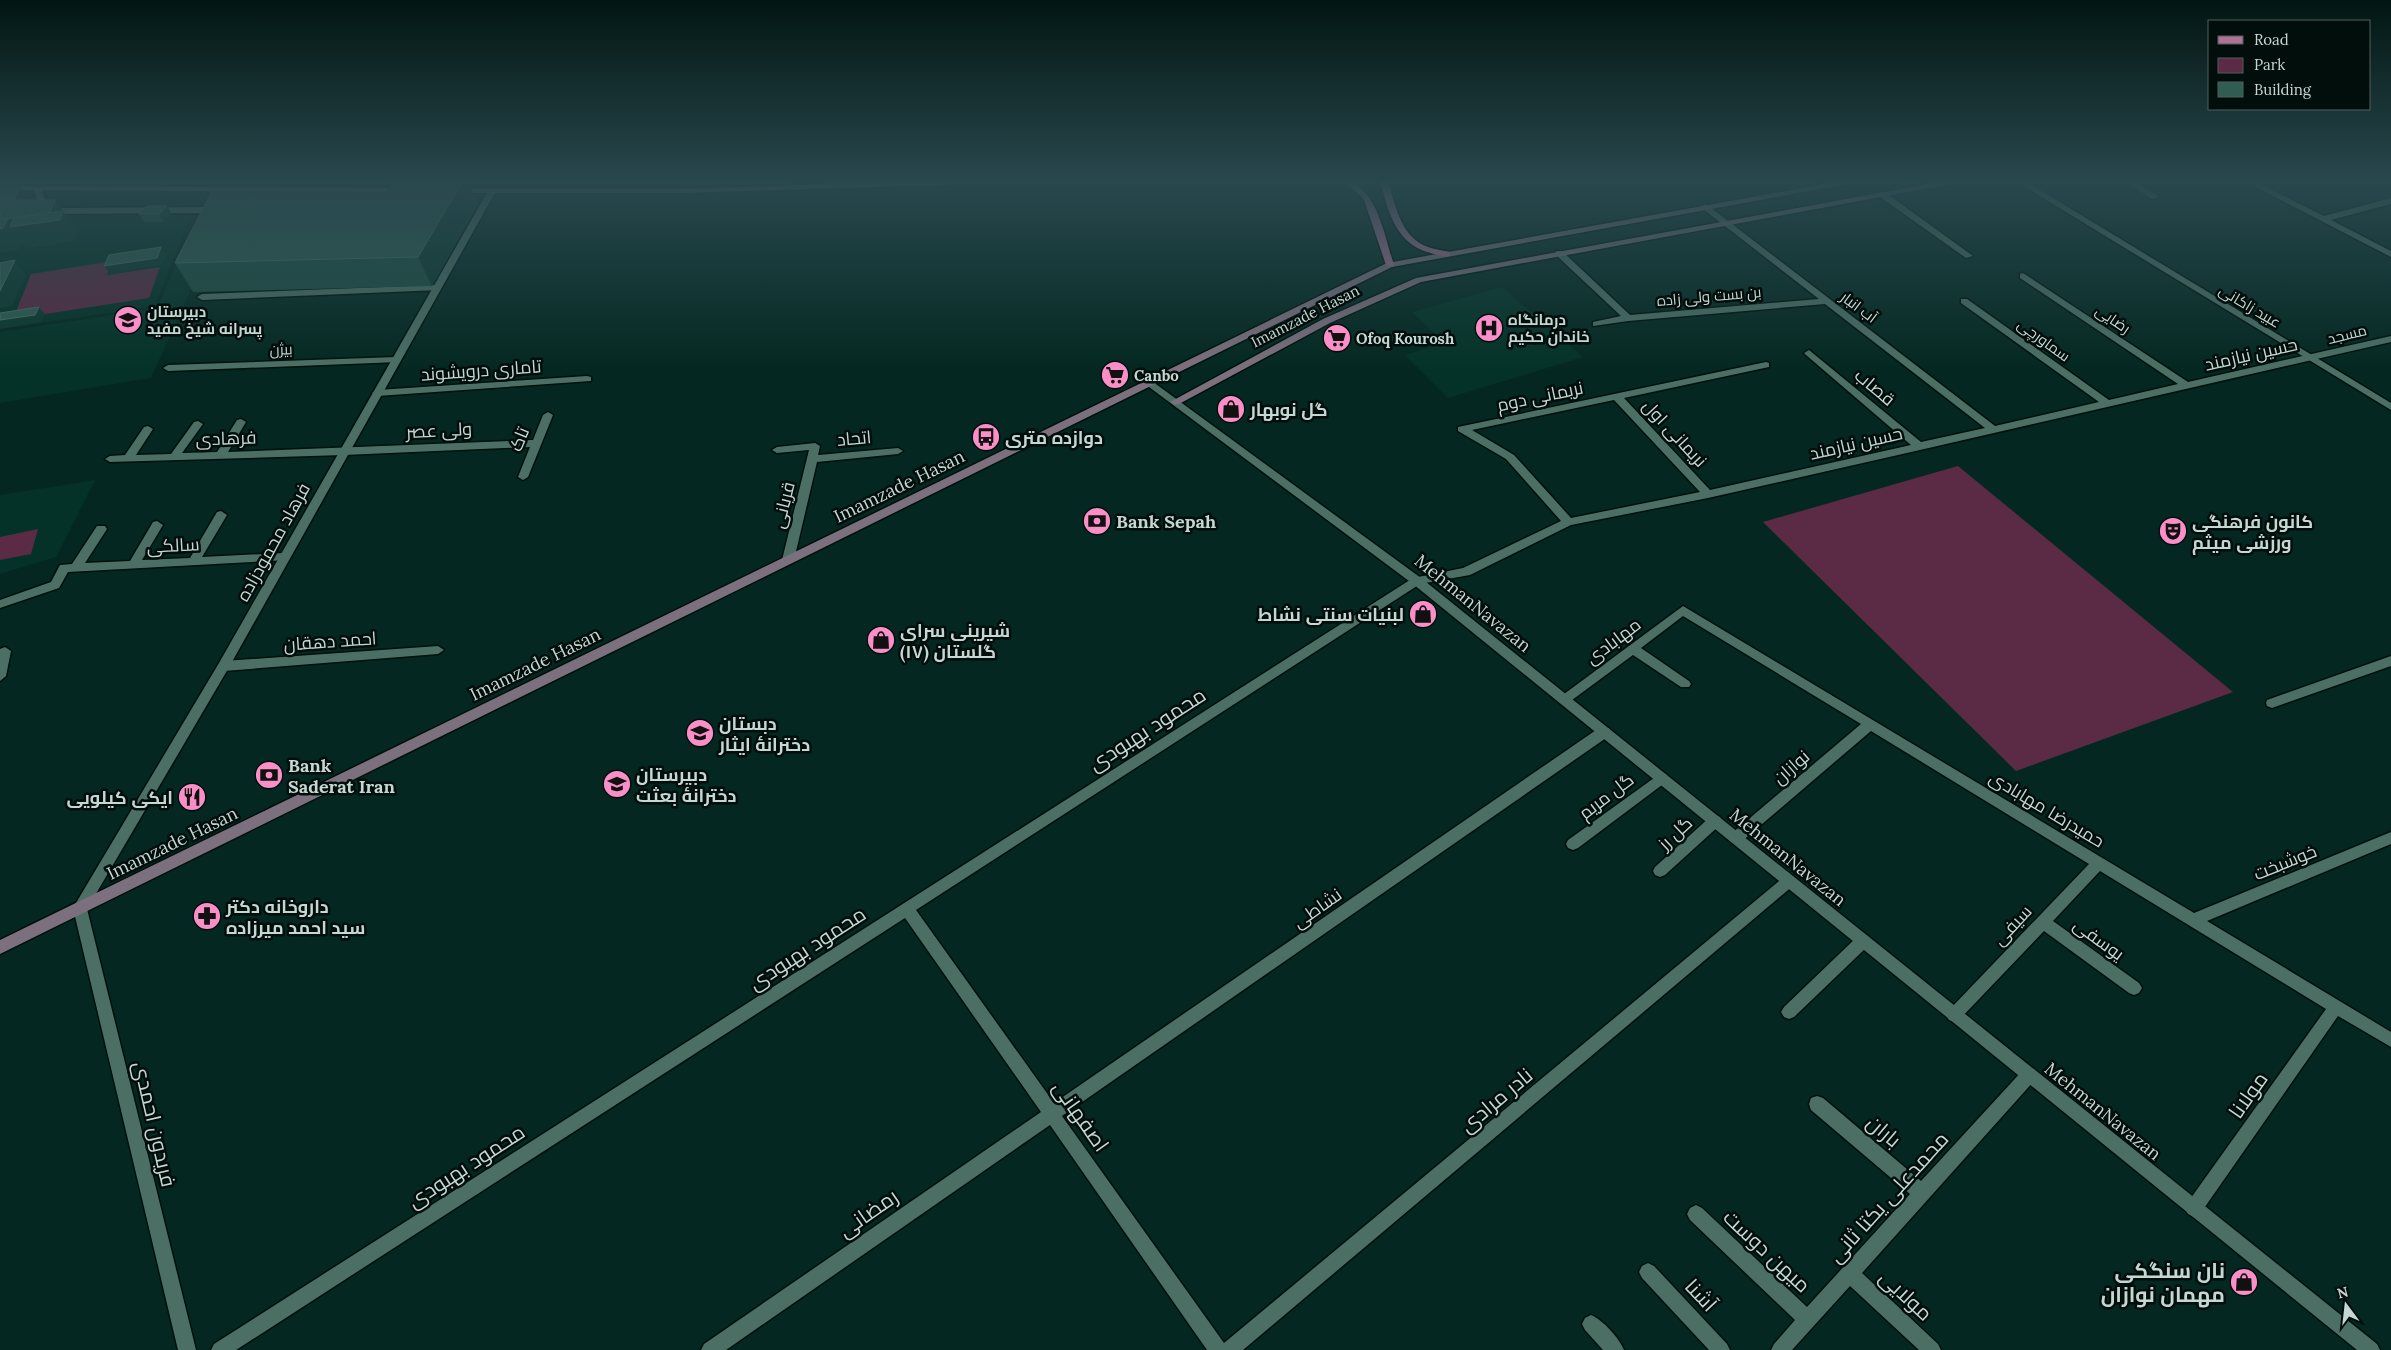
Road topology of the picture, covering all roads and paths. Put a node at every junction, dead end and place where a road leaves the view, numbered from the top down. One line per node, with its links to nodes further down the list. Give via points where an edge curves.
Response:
1 (461, 244): 16 (street, فرهاد محمودزاده)
2 (1383, 244): 14 (main road)
3 (1416, 244): 10 (main road)
4 (1502, 244): 10 (main road, Imamzade Hasan)
5 (1615, 244): 11 (main road, Imamzade Hasan)
6 (1753, 244): 18 (street, آب انبار)
7 (1952, 244): 13 (street)
8 (2122, 244): 24 (street, عبید زاکانی)
9 (2372, 244): 12 (street)
10 (1447, 254): 14 (main road, Imamzade Hasan)
11 (1559, 254): 20 (street); 33 (main road, Imamzade Hasan, via 1419,280 1393,290)
12 (2391, 254)
13 (1969, 256)
14 (1390, 265): 29 (main road, Imamzade Hasan)
15 (2023, 276): 30 (street, رضایی)
16 (436, 288): 17 (street); 25 (street, فرهاد محمودزاده)
17 (202, 297)
18 (1826, 301): 20 (street, بن بست ولی زاده); 40 (street, آب انبار)
19 (1964, 301): 34 (street, سماورچی)
20 (1628, 318): 21 (street, بن بست ولی زاده)
21 (1596, 324)
22 (2391, 339): 24 (street, مسجد)
23 (1809, 353): 42 (street, قصاب)
24 (2311, 359): 30 (street, حسین نیازمند); 35 (street, عبید زاکانی)
25 (396, 360): 27 (street, بیژن); 31 (street, فرهاد محمودزاده)
26 (1766, 365): 32 (street, نریمانی دوم)
27 (168, 368)
28 (586, 380): 31 (street, تاماری درویشوند)
29 (1149, 382): 33 (street, MehmanNavazan); 58 (main road, Imamzade Hasan)
30 (2187, 386): 34 (street, حسین نیازمند)
31 (377, 393): 45 (street, فرهاد محمودزاده)
32 (1616, 396): 52 (street, نریمانی اول); 54 (street, نریمانی دوم, via 1462,429 1510,457)
33 (1175, 402): 62 (street, MehmanNavazan)
34 (2108, 404): 40 (street, حسین نیازمند)
35 (2391, 407)
36 (548, 415): 41 (street, تاک)
37 (241, 422): 46 (street)
38 (198, 424): 47 (street)
39 (148, 428): 49 (street)
40 (1994, 430): 42 (street, حسین نیازمند)
41 (536, 442): 45 (street, ولی عصر); 51 (street, تاک)
42 (1920, 447): 52 (street, حسین نیازمند)
43 (777, 450): 50 (street, via 816,446)
44 (898, 451): 50 (street, اتحاد)
45 (344, 452): 46 (street, فرهادی); 57 (street, فرهاد محمودزاده)
46 (220, 456): 47 (street, فرهادی)
47 (173, 458): 49 (street, فرهادی)
48 (110, 459): 49 (street, فرهادی)
49 (128, 459)
50 (813, 459): 58 (street, قربانی)
51 (523, 477)
52 (1708, 494): 54 (street, حسین نیازمند)
53 (221, 516): 59 (street)
54 (1568, 522): 62 (street, حسین نیازمند, via 1466,572)
55 (158, 525): 60 (street)
56 (101, 529): 61 (street)
57 (284, 557): 59 (street, سالکی); 69 (street, فرهاد محمودزاده)
58 (788, 560): 84 (main road, Imamzade Hasan)
59 (194, 561): 60 (street, سالکی)
60 (134, 564): 61 (street, سالکی)
61 (76, 567): 63 (street, سالکی, via 64,568 56,585)
62 (1417, 581): 72 (street, MehmanNavazan); 85 (street, محمود بهبودی)
63 (0, 604)
64 (1683, 610): 65 (street, مهابادی); 74 (street, حمیدرضا مهابادی)
65 (1632, 648): 71 (street); 72 (street, مهابادی)
66 (438, 650): 69 (street, احمد دهقان)
67 (5, 651): 70 (street)
68 (2391, 661): 73 (street)
69 (224, 666): 84 (street, فرهاد محمودزاده)
70 (0, 676)
71 (1685, 684)
72 (1564, 700): 75 (street, MehmanNavazan)
73 (2272, 702)
74 (1870, 724): 78 (street, نوازان); 81 (street, حمیدرضا مهابادی)
75 (1604, 732): 76 (street, MehmanNavazan); 97 (street, نشاطی)
76 (1661, 778): 77 (street, MehmanNavazan); 80 (street, گل مریم)
77 (1715, 821): 78 (street, MehmanNavazan); 82 (street, گل رز)
78 (1736, 838): 83 (street, MehmanNavazan)
79 (2391, 838): 86 (street, خوشبخت)
80 (1573, 844)
81 (2099, 863): 86 (street, حمیدرضا مهابادی); 87 (street, سیفی)
82 (1660, 871)
83 (1789, 881): 88 (street, MehmanNavazan); 109 (street, نادر مرادی)
84 (80, 908): 89 (main road, Imamzade Hasan); 105 (street, فریدون احمدی)
85 (907, 909): 97 (street, اصفهانی); 106 (street, محمود بهبودی)
86 (2193, 920): 91 (street, حمیدرضا مهابادی)
87 (2042, 921): 90 (street, یوسفی); 93 (street, سیفی)
88 (1863, 941): 92 (street); 93 (street, MehmanNavazan)
89 (0, 947)
90 (2134, 988)
91 (2336, 1007): 94 (street, حمیدرضا مهابادی); 99 (street, مولانا)
92 (1789, 1012)
93 (1954, 1014): 95 (street, MehmanNavazan)
94 (2391, 1040)
95 (2029, 1075): 98 (street, محمدعلی یکتا ثانی); 99 (street, MehmanNavazan)
96 (1817, 1104): 98 (street, باران)
97 (1052, 1114): 107 (street, رمضانی); 108 (street, اصفهانی)
98 (1922, 1193): 102 (street, محمدعلی یکتا ثانی)
99 (2194, 1208): 114 (street, MehmanNavazan)
100 (1696, 1214): 103 (street, میهن دوست)
101 (1648, 1272): 111 (street, آشنا)
102 (1849, 1273): 103 (street, محمدعلی یکتا ثانی); 113 (street, مولایی)
103 (1808, 1320): 112 (street, محمدعلی یکتا ثانی)
104 (1591, 1324): 110 (street)
105 (187, 1350)
106 (220, 1350)
107 (710, 1350)
108 (1218, 1350)
109 (1229, 1350)
110 (1615, 1350)
111 (1721, 1350)
112 (1780, 1350)
113 (1932, 1350)
114 (2371, 1350)

